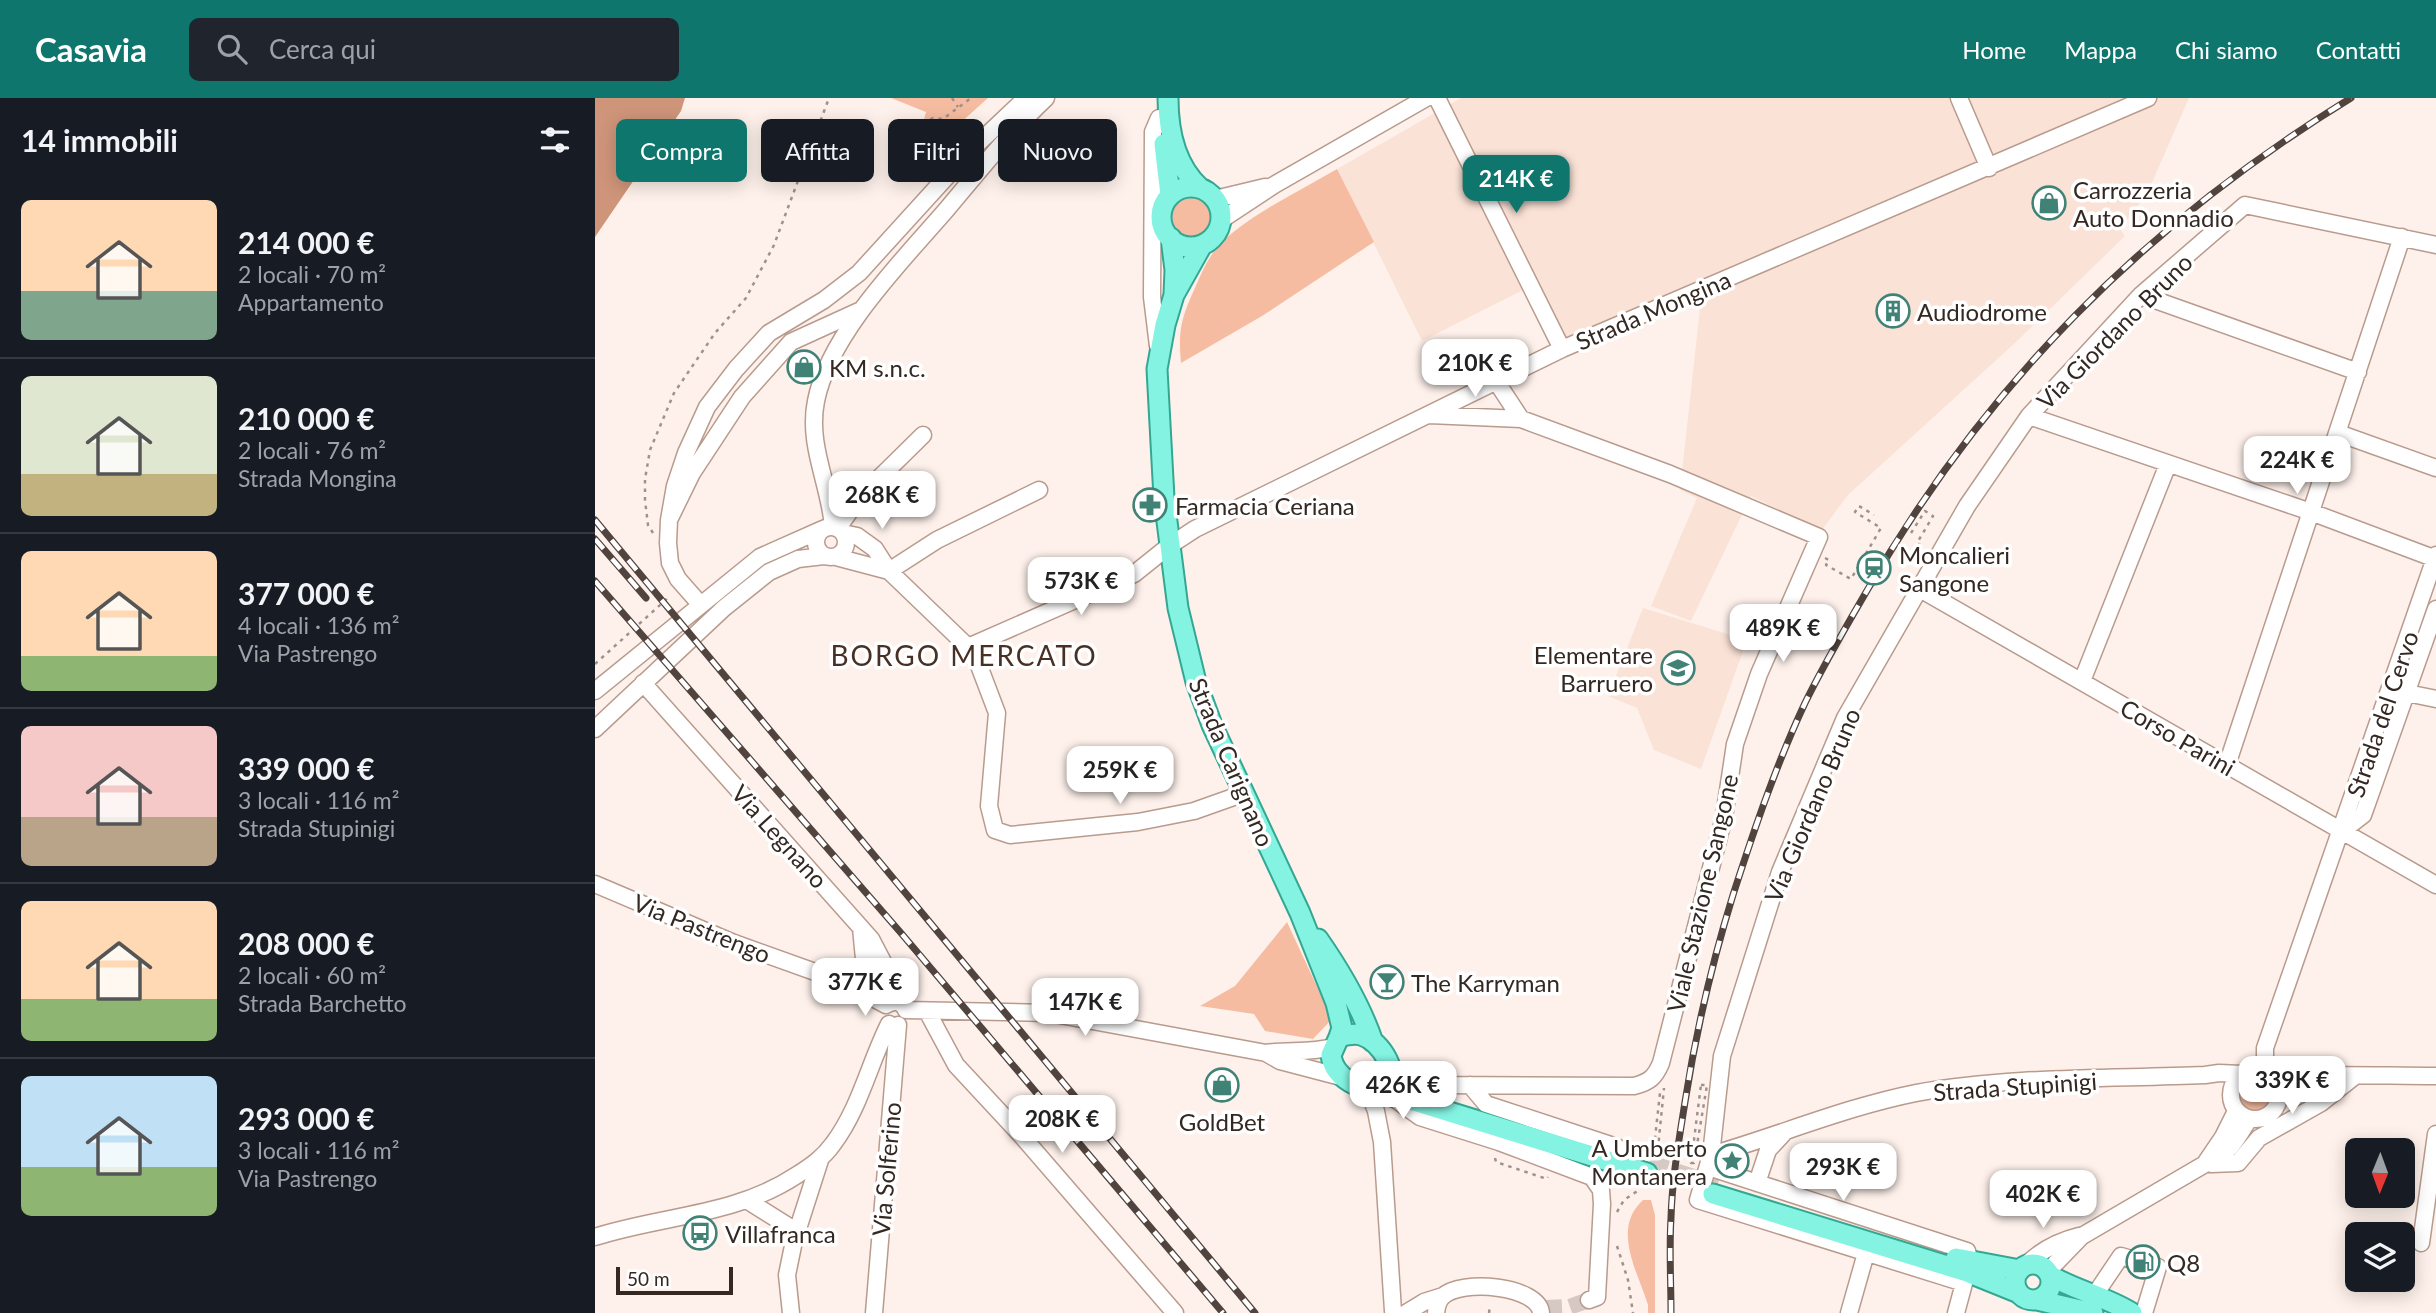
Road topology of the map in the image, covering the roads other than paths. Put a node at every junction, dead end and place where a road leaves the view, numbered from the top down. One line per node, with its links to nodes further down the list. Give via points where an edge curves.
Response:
1 (1026, 98): 35 (street, via 970,151 859,273 769,333 736,369 708,407 686,453)
2 (1046, 98): 21 (street)
3 (1156, 98): 9 (main road, Strada Carignano)
4 (1168, 98): 12 (main road, via 1173,144 1183,170)
5 (1426, 98): 11 (street)
6 (1437, 98): 22 (street)
7 (1959, 98): 10 (street)
8 (2148, 98): 10 (street, Strada Mongina)
9 (1159, 118): 13 (main road, Strada Carignano); 23 (street, Strada Carignano, via 1153,132 1152,284)
10 (1989, 168): 22 (street, Strada Mongina)
11 (1274, 185): 12 (street); 14 (street)
12 (1208, 194): 13 (main road, via 1182,188); 14 (main road)
13 (1170, 195): 16 (main road, via 1161,218)
14 (1221, 220): 17 (main road, via 1214,236)
15 (2402, 237): 18 (street); 20 (street, Via Giordano Bruno, via 2245,205); 24 (street)
16 (1171, 238): 17 (main road, via 1183,245); 19 (main road, Strada Carignano)
17 (1202, 245): 19 (main road, Strada Carignano)
18 (2436, 245)
19 (1174, 295): 23 (main road, Strada Carignano)
20 (2141, 295): 24 (street); 27 (street, Via Giordano Bruno)
21 (859, 311): 35 (street, via 791,342 742,397 692,473); 36 (street, via 820,384 815,403 815,440)
22 (1562, 349): 25 (street, Strada Mongina)
23 (1159, 355): 37 (main road, Strada Carignano, via 1160,446)
24 (2358, 372): 29 (street)
25 (1496, 381): 26 (street, Strada Mongina); 28 (street)
26 (1427, 415): 28 (street); 37 (street, Strada Mongina)
27 (2029, 416): 31 (street); 41 (street, Via Giordano Bruno, via 1967,506)
28 (1521, 419): 73 (street, Viale Stazione Sangone, via 1670,474 1816,545 1759,674 1735,744 1724,817 1655,1076 1634,1086)
29 (2338, 433): 32 (street); 34 (street)
30 (923, 435): 36 (street)
31 (2168, 464): 34 (street); 46 (street)
32 (2436, 468)
33 (1039, 490): 40 (street, via 937,540)
34 (2311, 512): 39 (street); 52 (street)
35 (669, 520): 42 (street, via 670,563)
36 (834, 529): 38 (street, via 846,547); 38 (street, via 817,536 815,545); 40 (street, via 875,549); 42 (street, via 760,558)
37 (1169, 546): 45 (street, Strada Mongina, via 1134,574); 53 (main road, Strada Carignano, via 1196,682)
38 (830, 556): 40 (street); 43 (street, via 798,559 776,569)
39 (2436, 558): 49 (street, Strada del Cervo)
40 (889, 571): 45 (street)
41 (1920, 589): 46 (street, Corso Parini); 80 (street, Via Giordano Bruno, via 1845,718 1780,872 1721,1056)
42 (700, 604): 43 (street); 48 (street)
43 (724, 608): 47 (street)
44 (2436, 610): 49 (street, Strada del Cervo)
45 (968, 647): 53 (street, via 997,713 989,806 995,830 1010,835 1138,822 1194,811)
46 (2082, 681): 52 (street, Corso Parini)
47 (643, 683): 51 (street); 58 (street, Via Legnano)
48 (595, 691)
49 (2399, 691): 50 (street); 54 (street, Strada del Cervo)
50 (2436, 699)
51 (595, 729)
52 (2227, 765): 54 (street, Corso Parini)
53 (1242, 794): 57 (main road, Strada Carignano)
54 (2341, 832): 56 (street, Corso Parini); 71 (street, Strada del Cervo, via 2265,1048)
55 (595, 884): 59 (street, Via Pastrengo, via 734,943)
56 (2436, 886)
57 (1300, 913): 64 (main road, Strada Carignano, via 1336,1003 1342,1028); 65 (main road, Strada Carignano, via 1355,998)
58 (861, 928): 59 (street, via 865,969); 60 (street, Via Legnano, via 883,962)
59 (843, 982): 60 (street, Via Pastrengo)
60 (887, 1004): 61 (street, Via Pastrengo, via 894,1001); 63 (street, via 883,1014)
61 (906, 1010): 62 (street, Via Pastrengo); 63 (street, via 905,1020)
62 (927, 1011): 66 (street, Via Pastrengo, via 1049,1013); 103 (street, via 956,1065)
63 (894, 1024): 79 (street, via 876,1052 855,1108); 102 (street, Via Solferino)
64 (1336, 1042): 65 (main road, Via Pastrengo, via 1359,1035); 66 (street, Via Pastrengo, via 1317,1052); 70 (main road, via 1331,1059)
65 (1373, 1042): 72 (main road)
66 (1266, 1053): 70 (street, Via Pastrengo)
67 (2205, 1076): 71 (street, Strada Stupinigi); 74 (street, Strada Stupinigi); 76 (street, Strada Stupinigi, via 1978,1084 1915,1093)
68 (2355, 1076): 69 (street, Strada Stupinigi); 71 (street, Strada Stupinigi); 81 (street, via 2321,1103 2259,1138 2238,1163)
69 (2436, 1076)
70 (1341, 1077): 72 (main road, Via Pastrengo)
71 (2262, 1078): 74 (street); 75 (street, via 2279,1100 2271,1114 2257,1120)
72 (1385, 1083): 73 (street, Viale Stazione Sangone); 82 (main road, Via Pastrengo); 98 (street, via 1420,1117 1592,1177 1601,1190 1602,1218 1597,1297); 104 (street, via 1376,1111)
73 (1470, 1085): 78 (street, via 1486,1104)
74 (2231, 1088): 75 (street, via 2230,1100)
75 (2242, 1115): 81 (street)
76 (1789, 1129): 80 (street, Strada Stupinigi); 83 (street, via 1768,1150)
77 (2436, 1134): 91 (street)
78 (1617, 1147)
79 (820, 1160): 85 (street); 88 (street)
80 (1710, 1161): 83 (street); 84 (street, Via Giordano Bruno)
81 (2205, 1164): 89 (street)
82 (1647, 1171)
83 (1757, 1183): 94 (street, via 1967,1251)
84 (1709, 1193): 92 (street); 94 (main road)
85 (748, 1201): 87 (street); 88 (street)
86 (595, 1228): 87 (street)
87 (620, 1229): 90 (street)
88 (796, 1231): 101 (street, via 787,1275)
89 (2082, 1236): 93 (street, via 2036,1255); 95 (street)
90 (595, 1237)
91 (2421, 1242)
92 (1866, 1253): 94 (street); 106 (street)
93 (2023, 1268): 94 (main road); 95 (main road, via 2040,1265); 97 (main road, via 2016,1279)
94 (1967, 1272): 97 (main road); 107 (street)
95 (2049, 1273): 97 (main road, via 2052,1282 2047,1293); 99 (main road)
96 (1443, 1296): 100 (street, via 1473,1286 1499,1287 1537,1302); 104 (street); 105 (street)
97 (2028, 1296): 99 (main road)
98 (1589, 1300)
99 (2093, 1304): 108 (main road, via 2120,1306); 109 (street, via 2121,1256 2158,1267)
100 (1543, 1310)
101 (791, 1313)
102 (874, 1313)
103 (1175, 1313)
104 (1398, 1313)
105 (1436, 1313)
106 (1849, 1313)
107 (1956, 1313)
108 (2132, 1313)
109 (2144, 1313)

